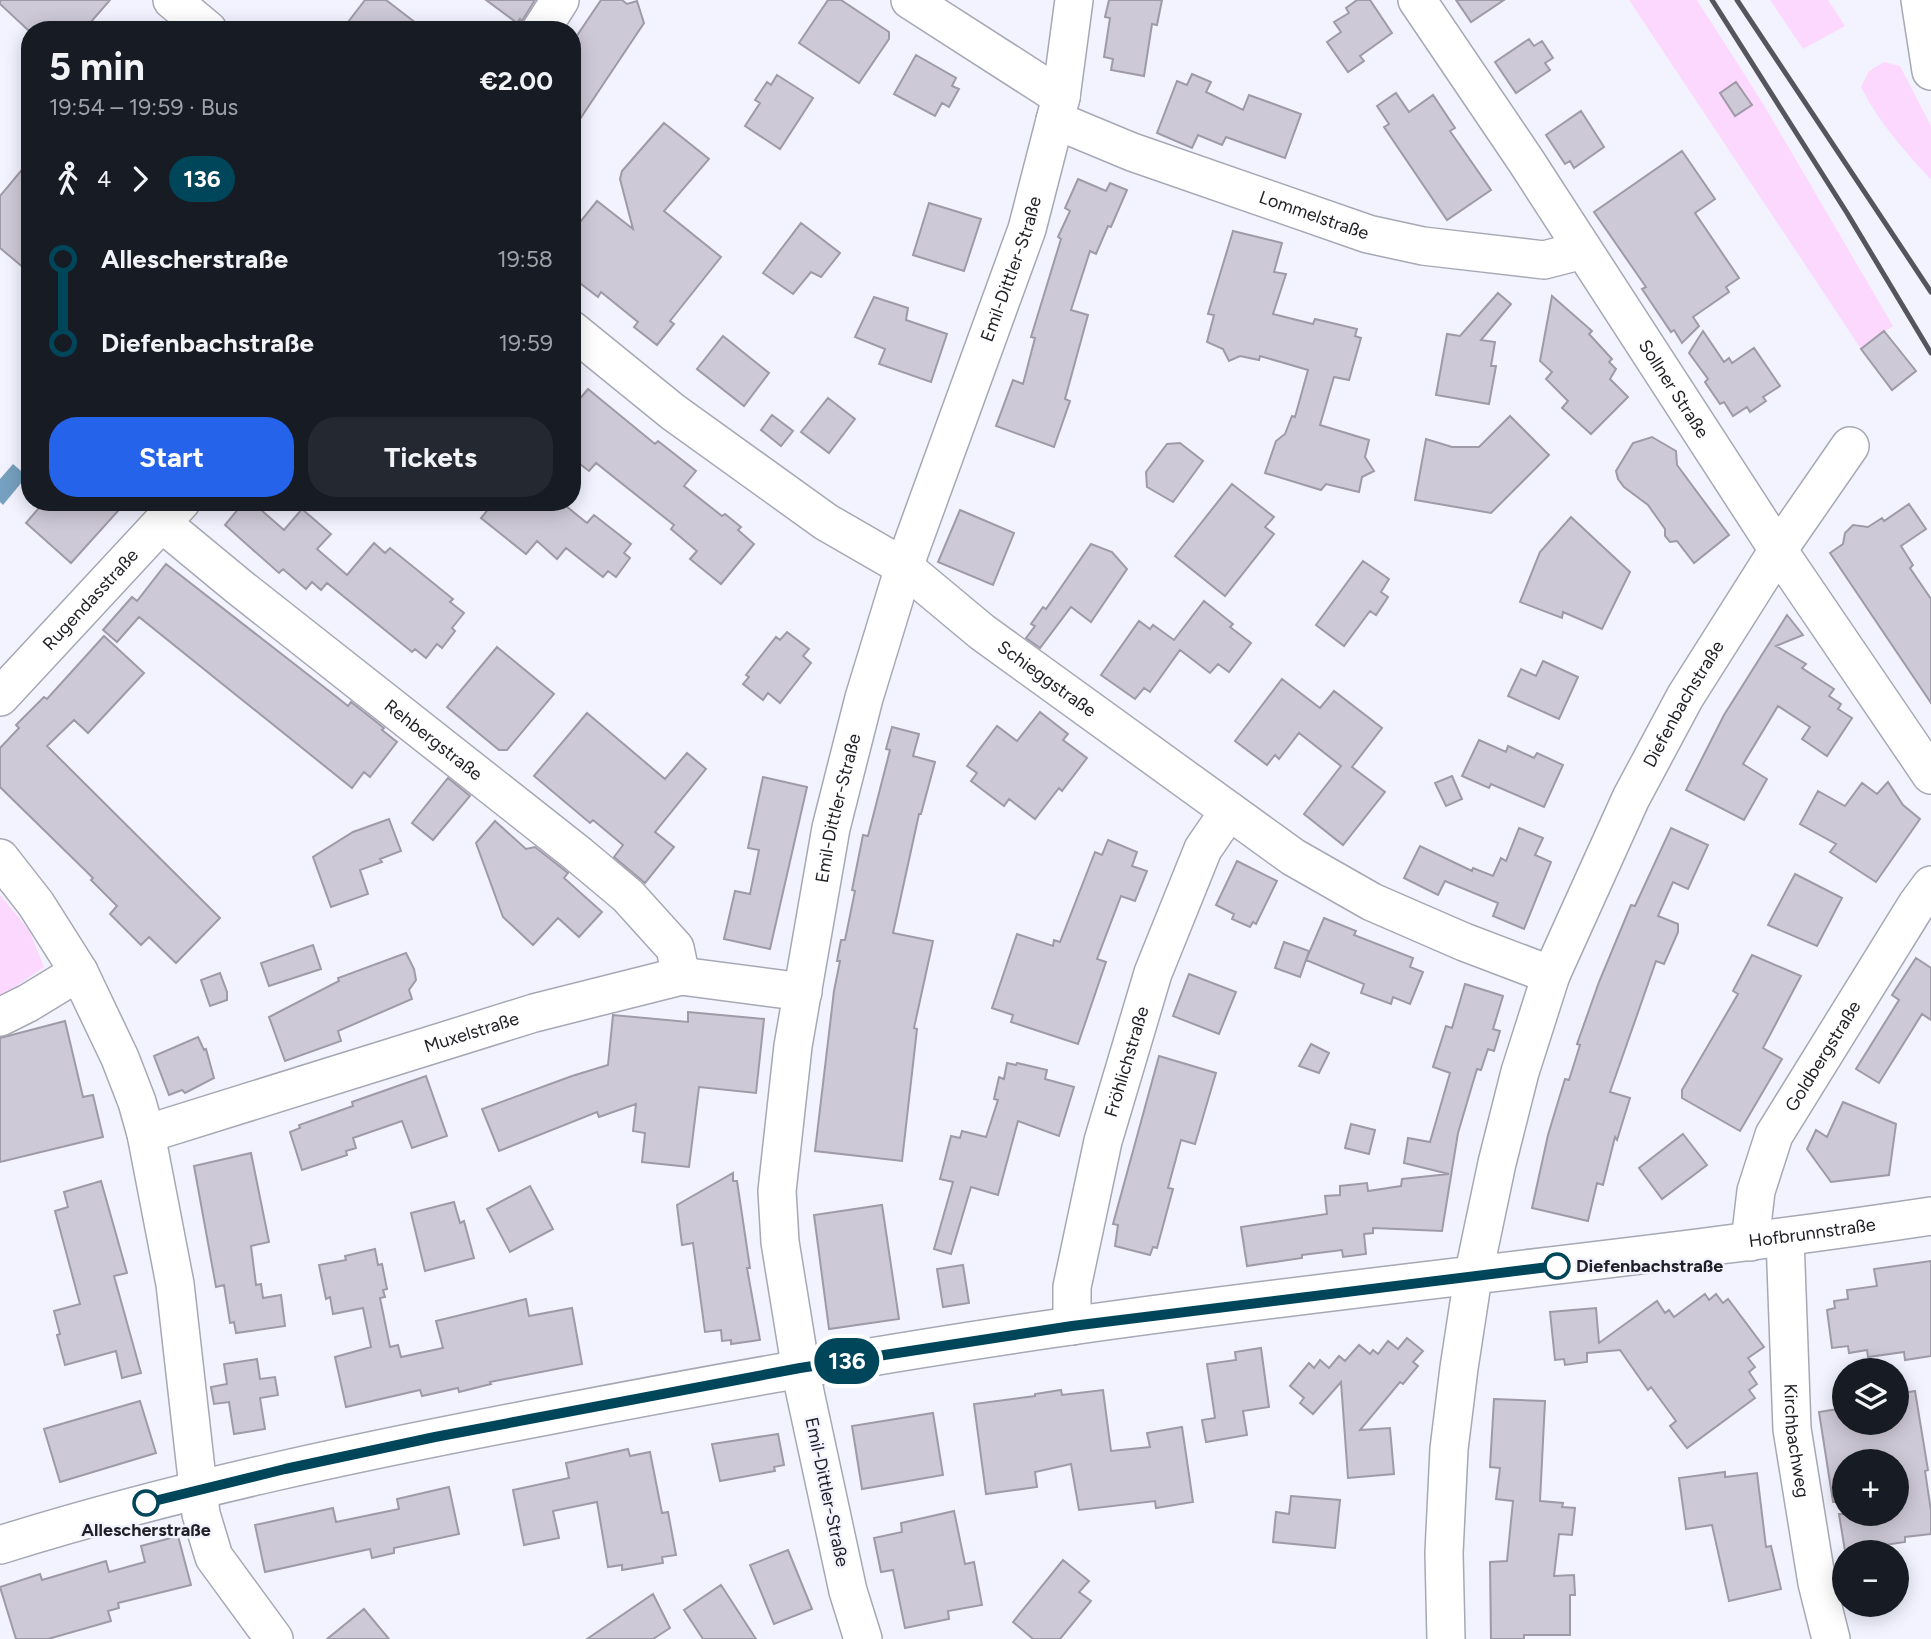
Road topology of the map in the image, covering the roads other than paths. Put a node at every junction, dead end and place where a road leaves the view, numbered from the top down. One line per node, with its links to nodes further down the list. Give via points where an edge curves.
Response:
1 (172, 0): 7 (street)
2 (560, 0): 8 (street)
3 (910, 0): 10 (street, Lommelstraße)
4 (1074, 0): 10 (street, Emil-Dittler-Straße)
5 (1417, 0): 11 (street, Sollner Straße)
6 (1920, 0): 9 (street)
7 (197, 21)
8 (547, 21)
9 (1931, 71)
10 (1058, 108): 11 (street, Lommelstraße, via 1132,152 1368,234 1423,246 1544,260); 16 (street, Emil-Dittler-Straße, via 1027,229)
11 (1583, 250): 15 (street, Sollner Straße)
12 (581, 337): 16 (street, Schieggstraße, via 673,412 826,522)
13 (1850, 446): 15 (street, Diefenbachstraße)
14 (172, 513): 17 (street, Rugendasstraße); 24 (street, Rehbergstraße, via 628,896 675,948)
15 (1777, 550): 18 (street, Sollner Straße); 23 (street, Diefenbachstraße, via 1685,697 1631,798)
16 (904, 567): 19 (street, Schieggstraße, via 982,632); 25 (street, Emil-Dittler-Straße, via 831,828)
17 (0, 697)
18 (1931, 775)
19 (1229, 811): 23 (street, Schieggstraße, via 1293,857 1371,902); 32 (street, Fröhlichstraße, via 1203,849 1153,973 1103,1141 1072,1287)
20 (0, 858): 22 (street)
21 (1931, 885): 30 (street, Goldbergstraße, via 1774,1135 1756,1191)
22 (79, 972): 26 (street); 27 (street, via 120,1058)
23 (1551, 975): 31 (street, Diefenbachstraße, via 1520,1072)
24 (681, 976): 25 (street, Muxelstraße); 27 (street, Muxelstraße, via 534,1013)
25 (803, 992): 33 (street, Emil-Dittler-Straße, via 777,1191 780,1242)
26 (0, 1017)
27 (146, 1134): 34 (street, via 175,1284)
28 (1931, 1216): 29 (street, Hofbrunnstraße)
29 (1785, 1238): 30 (street, Hofbrunnstraße); 39 (street, Kirchbachweg, via 1792,1429 1817,1583)
30 (1750, 1242): 31 (street, Hofbrunnstraße)
31 (1473, 1277): 32 (street, Hofbrunnstraße); 38 (street, Diefenbachstraße, via 1449,1449)
32 (1072, 1326): 33 (street, Hofbrunnstraße)
33 (800, 1368): 34 (street, Hofbrunnstraße, via 460,1432); 37 (street, Emil-Dittler-Straße, via 848,1591)
34 (197, 1489): 35 (street, Hofbrunnstraße); 36 (street, via 214,1556)
35 (0, 1545)
36 (274, 1639)
37 (863, 1639)
38 (1446, 1639)
39 (1831, 1639)

